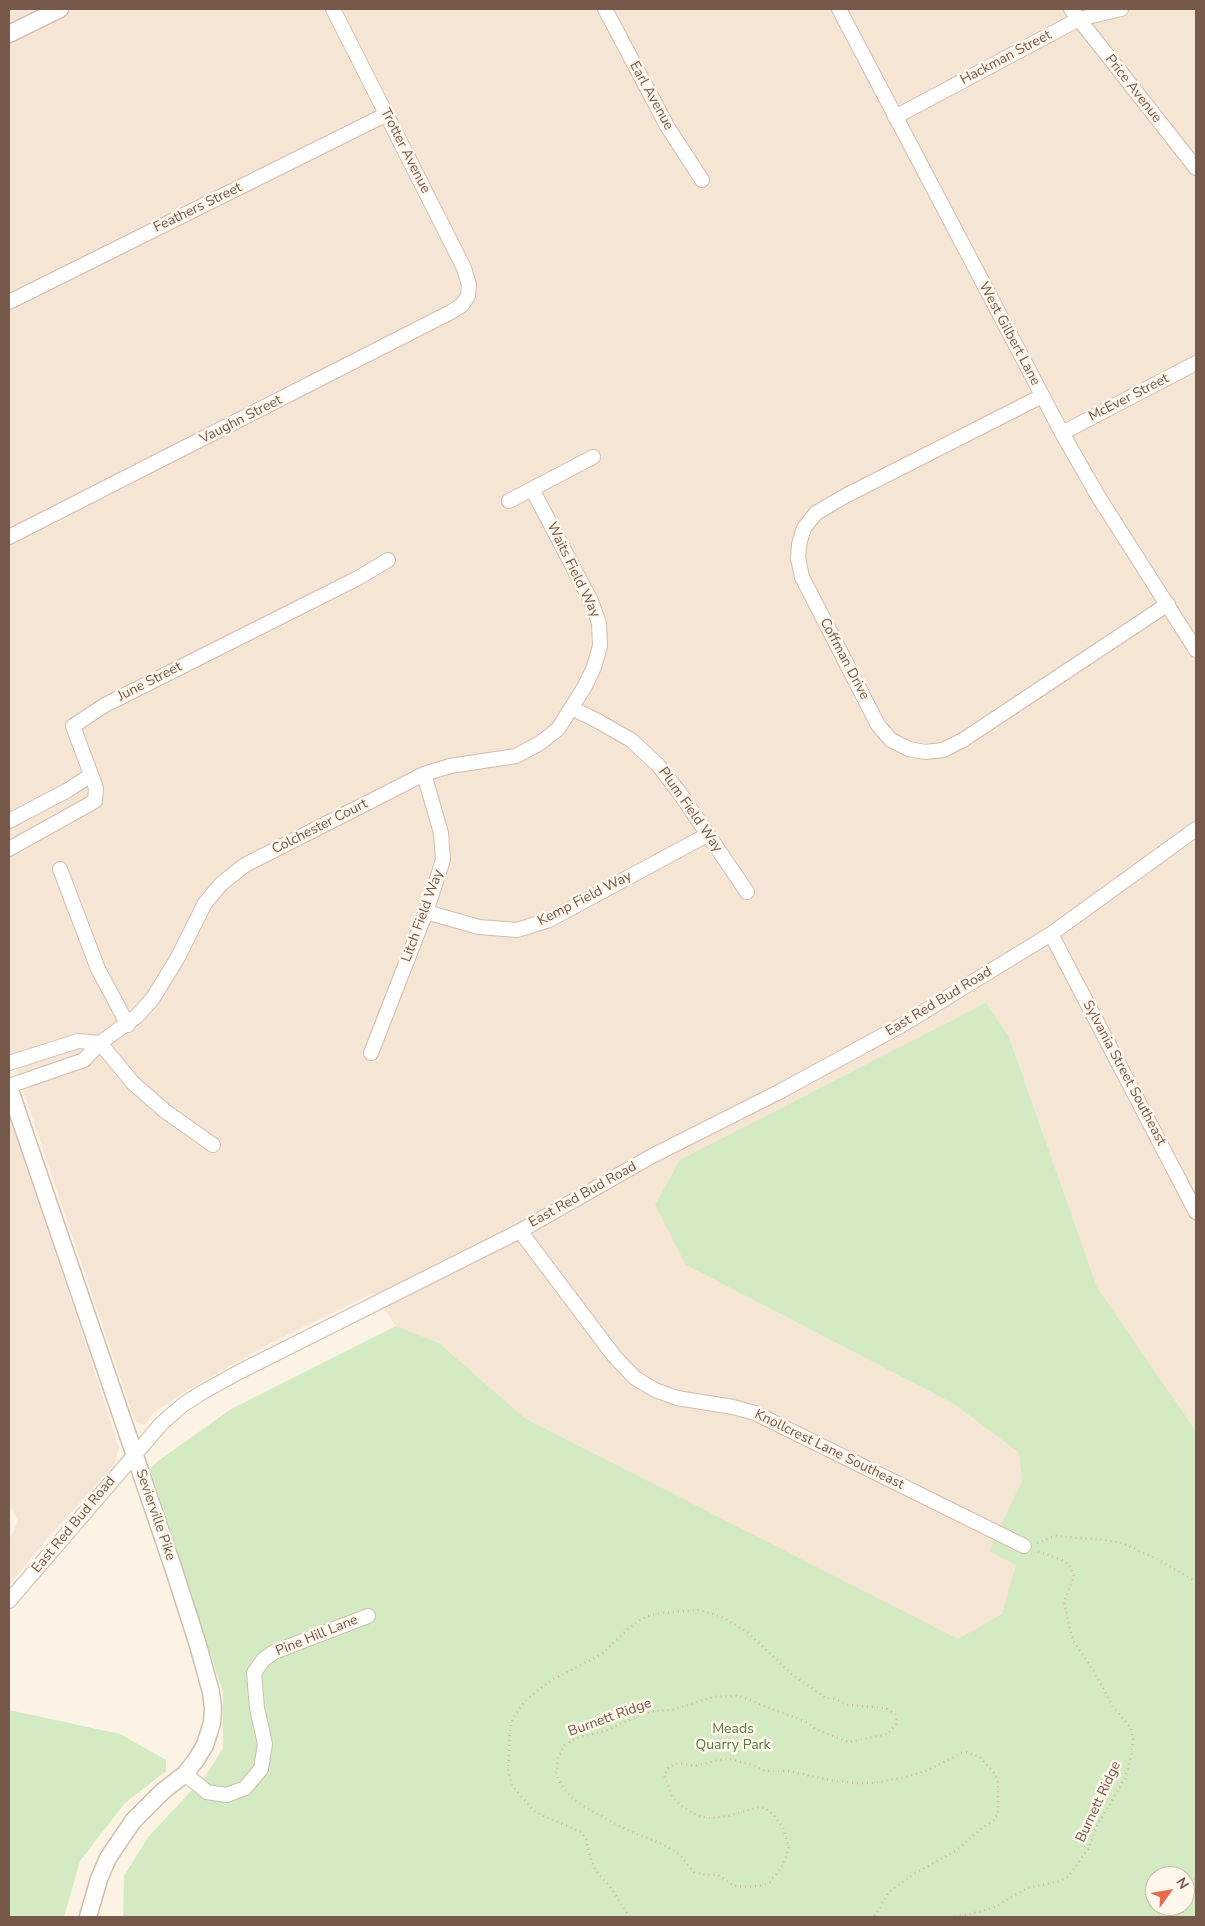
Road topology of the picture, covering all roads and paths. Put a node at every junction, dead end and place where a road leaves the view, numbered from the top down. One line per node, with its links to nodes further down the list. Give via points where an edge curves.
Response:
1 (60, 9): 7 (street)
2 (333, 9): 8 (street, Trotter Avenue)
3 (605, 9): 11 (street, Earl Avenue, via 667,126)
4 (839, 9): 9 (street, West Gilbert Lane)
5 (1121, 9): 6 (street, Hackman Street)
6 (1075, 14): 9 (street, Hackman Street); 10 (street, Price Avenue)
7 (9, 34)
8 (386, 114): 12 (street, Trotter Avenue, via 464,268 469,285); 13 (street, Feathers Street)
9 (895, 117): 15 (street, West Gilbert Lane)
10 (1196, 168)
11 (702, 180)
12 (468, 296): 20 (street, Vaughn Street, via 462,305 450,312)
13 (9, 302)
14 (1196, 363): 16 (street, McEver Street)
15 (1042, 396): 16 (street, West Gilbert Lane); 22 (street, Coffman Drive, via 844,496 816,514 804,528 798,558 802,578 878,725 891,740 909,749 943,750)
16 (1062, 432): 22 (street, West Gilbert Lane, via 1098,496)
17 (593, 457): 18 (street)
18 (532, 489): 19 (street); 24 (street, Waits Field Way, via 591,601 598,624 600,646 594,667)
19 (508, 501)
20 (9, 537)
21 (388, 560): 26 (street, June Street, via 105,705 73,726)
22 (1168, 604): 23 (street, West Gilbert Lane)
23 (1196, 650)
24 (571, 708): 25 (street, Colchester Court, via 558,729 516,756 450,766); 29 (street, Plum Field Way, via 631,740 658,765)
25 (424, 774): 33 (street, Litch Field Way, via 441,833 443,860); 35 (street, Colchester Court, via 245,865 221,884 205,903 153,998)
26 (91, 775): 27 (street); 30 (street, June Street, via 96,788 95,801)
27 (9, 821)
28 (1196, 829): 34 (street, East Red Bud Road)
29 (707, 834): 32 (street, Plum Field Way); 33 (street, Kemp Field Way, via 549,920 517,930 479,927)
30 (9, 849)
31 (60, 869): 35 (street, via 98,969)
32 (747, 892)
33 (426, 912): 37 (street, Litch Field Way)
34 (1051, 934): 41 (street, Sylvania Street Southeast); 42 (street, East Red Bud Road, via 902,1025 652,1156)
35 (128, 1025): 36 (street, Colchester Court)
36 (100, 1043): 38 (street, via 78,1041); 39 (street, Colchester Court, via 84,1060); 40 (street, via 133,1083 165,1111)
37 (371, 1053)
38 (9, 1063)
39 (9, 1087): 43 (street, Sevierville Pike)
40 (213, 1145)
41 (1196, 1212)
42 (520, 1231): 43 (street, East Red Bud Road, via 203,1392 162,1423); 44 (street, Knollcrest Lane Southeast, via 614,1356 635,1378 677,1398 755,1413)
43 (133, 1455): 46 (street, East Red Bud Road); 48 (street, Sevierville Pike, via 180,1589 211,1692 212,1723 205,1745)
44 (1024, 1546): 45 (path, via 1055,1536 1122,1543); 53 (path, Burnett Ridge, via 1062,1560 1072,1569 1074,1577 1064,1601 1069,1625 1074,1640 1113,1707 1130,1728 1133,1738 1131,1757 1125,1778 1088,1850 1068,1877 1028,1888 995,1907)
45 (1196, 1582)
46 (9, 1601)
47 (368, 1616): 48 (street, Pine Hill Lane, via 274,1652 263,1660 254,1673 265,1744 261,1769 245,1788 226,1795 207,1792)
48 (185, 1774): 50 (street, Sevierville Pike, via 133,1821 122,1836 98,1879)
49 (1196, 1876): 54 (path)
50 (88, 1917)
51 (630, 1917): 52 (path, Burnett Ridge, via 596,1871 581,1832 535,1812 515,1789 508,1771 510,1728 524,1702 537,1691 602,1654 638,1621 661,1613 699,1610 726,1619 747,1632 793,1675 826,1698 886,1708 896,1715 896,1724 888,1734 849,1742 739,1696 713,1696 672,1710 656,1710 604,1731 576,1738 565,1745 558,1757 556,1774 560,1783 586,1808 673,1850 694,1872 718,1875 734,1886 747,1887 770,1882 784,1863 789,1847 783,1828 765,1808 711,1818 691,1812 673,1797 664,1775 669,1767 678,1763 694,1766 730,1759 765,1771 789,1771 829,1780 874,1783 926,1771 960,1753 980,1757 998,1783 998,1813 993,1821 957,1850 889,1892)
52 (874, 1917)
53 (955, 1917)
54 (1181, 1917)

